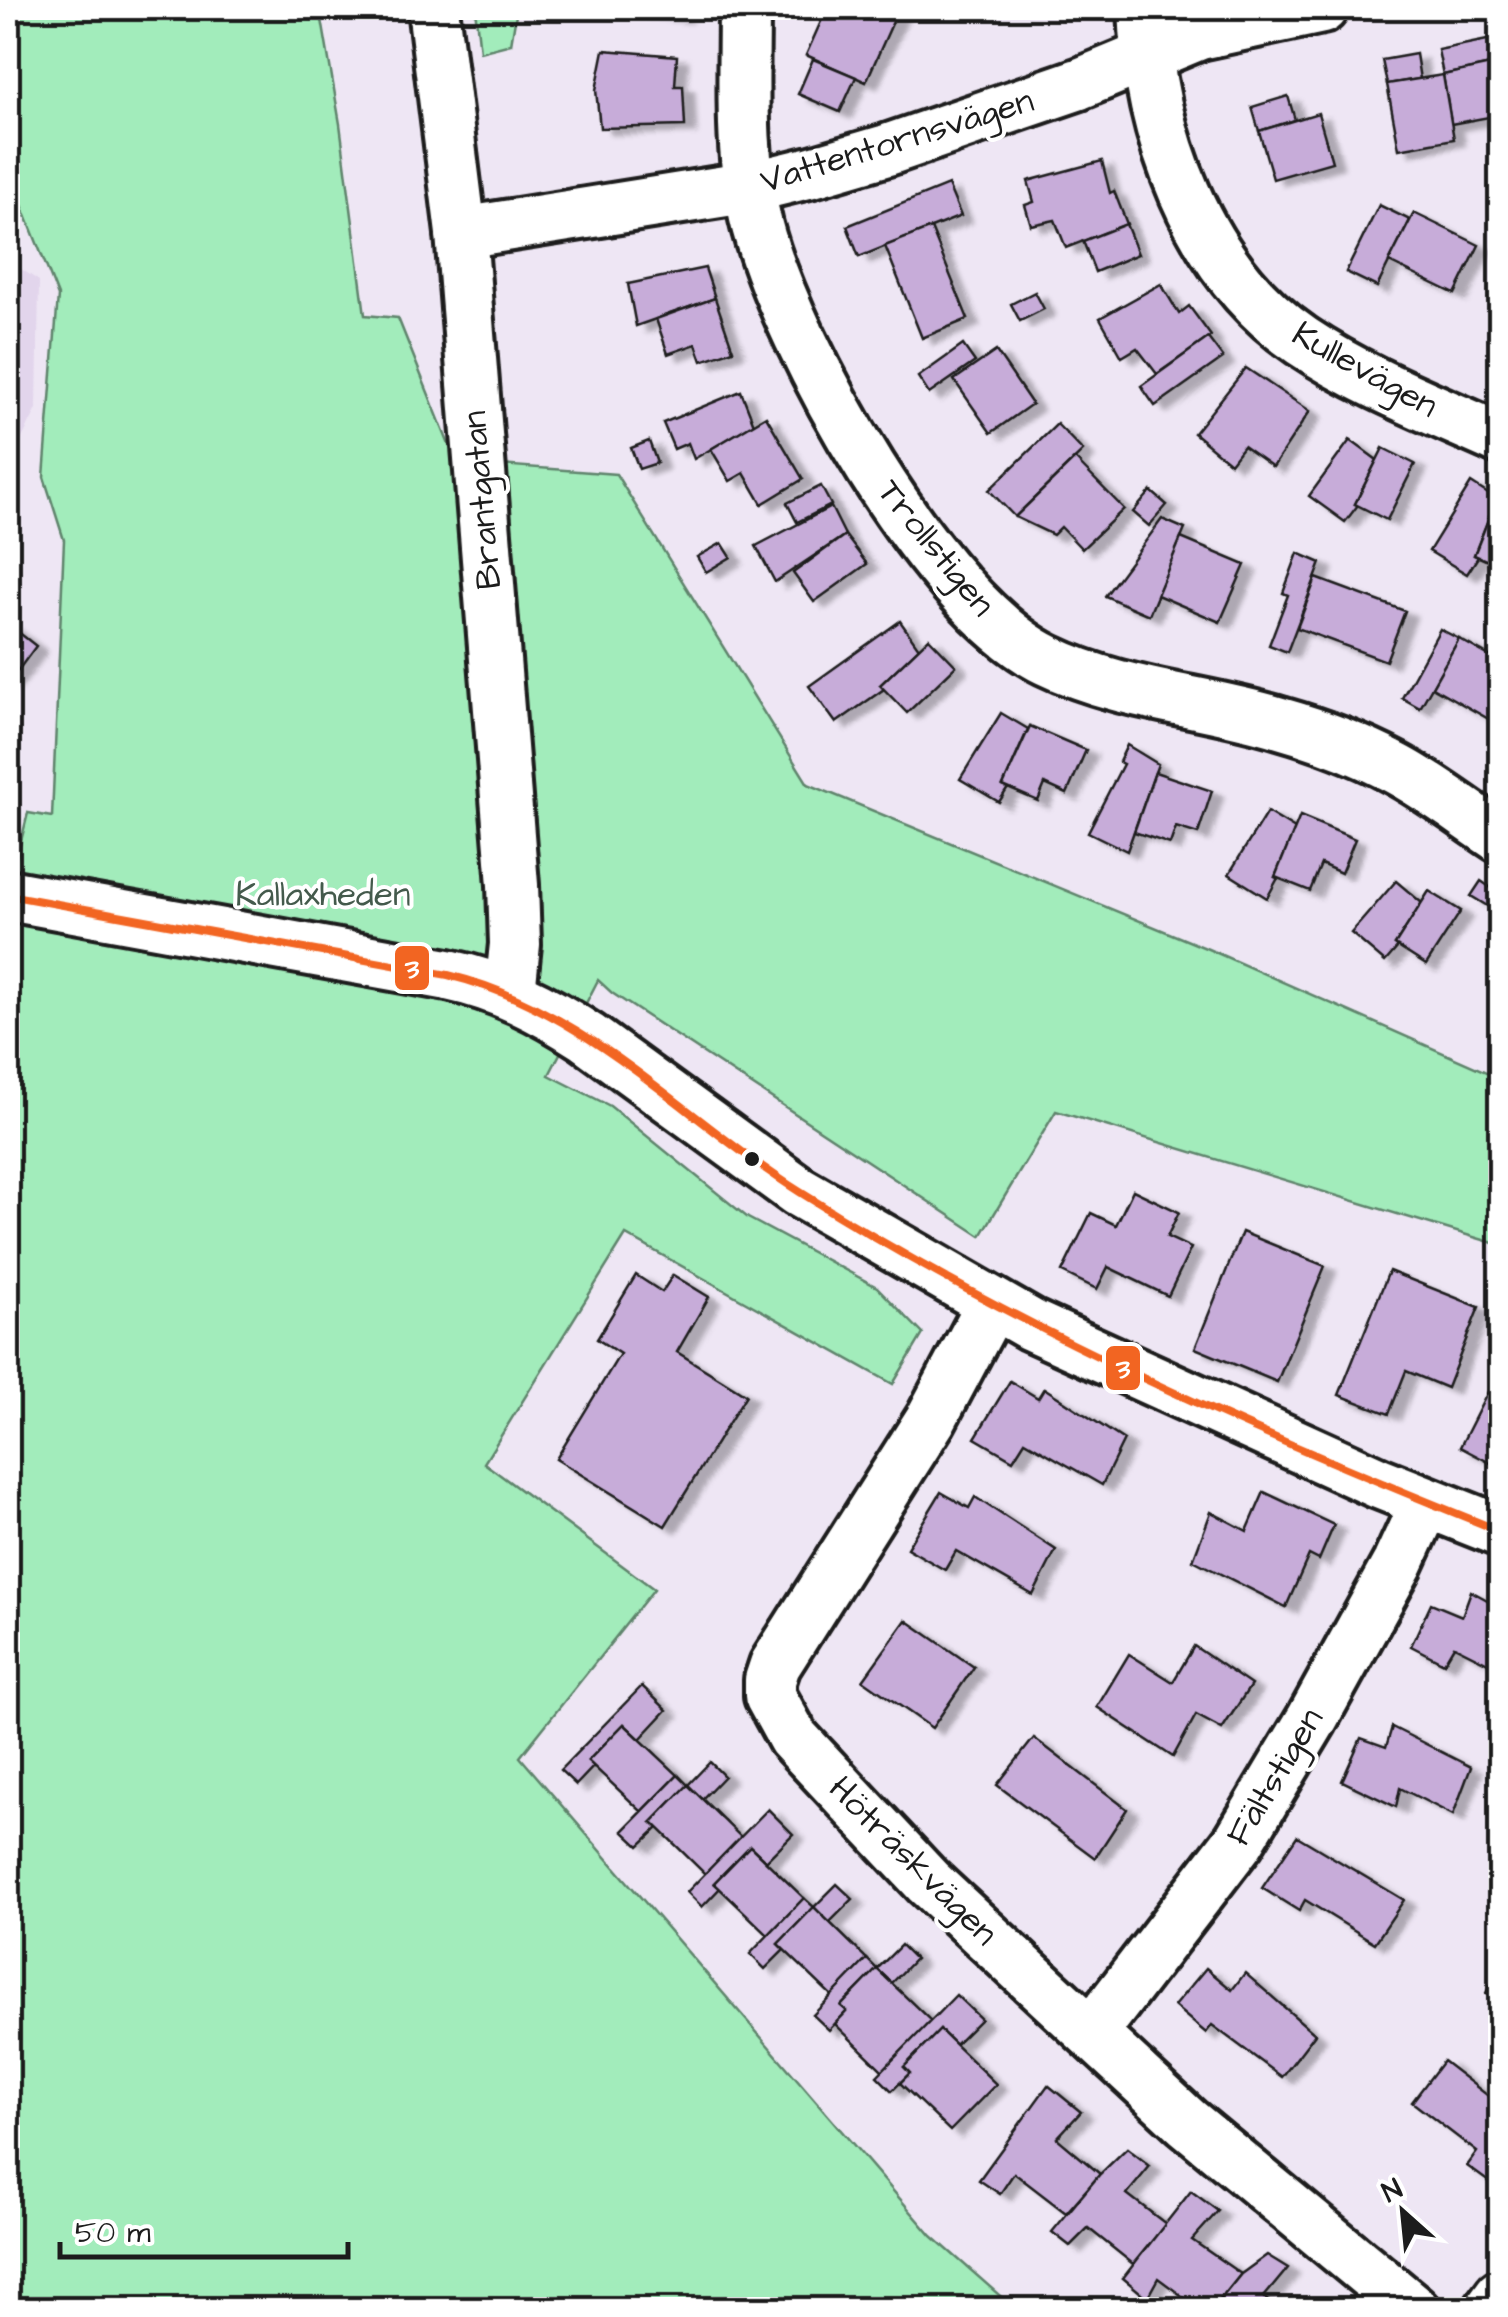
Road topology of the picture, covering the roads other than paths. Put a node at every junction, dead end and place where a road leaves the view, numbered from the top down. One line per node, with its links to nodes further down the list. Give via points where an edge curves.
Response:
1 (433, 8): 6 (street, Brantgatan)
2 (744, 8): 5 (street, Trollstigen)
3 (1322, 8): 4 (street, Vattentornsvägen, via 1200,34)
4 (1146, 32): 5 (street, Vattentornsvägen, via 1079,84 887,150); 7 (street, Kullevägen, via 1173,163 1225,268 1301,340)
5 (751, 186): 6 (street, Vattentornsvägen); 8 (street, Trollstigen, via 757,225 816,375 940,562 1017,642 1126,690 1241,712 1335,740 1395,768)
6 (461, 232): 10 (street, Brantgatan, via 512,885)
7 (1500, 438)
8 (1500, 837)
9 (8, 896): 10 (street, via 448,975)
10 (510, 993): 11 (street, via 587,1036 798,1191)
11 (992, 1304): 12 (street); 14 (street, Höträskvägen, via 931,1418 775,1665 770,1696 793,1738 928,1882)
12 (1426, 1502): 13 (street); 14 (street, Fältstigen, via 1312,1719 1239,1840)
13 (1500, 1530)
14 (1093, 2032): 16 (street, Höträskvägen, via 1186,2122)
15 (1500, 2295): 17 (street)
16 (1414, 2310)
17 (1489, 2310)

